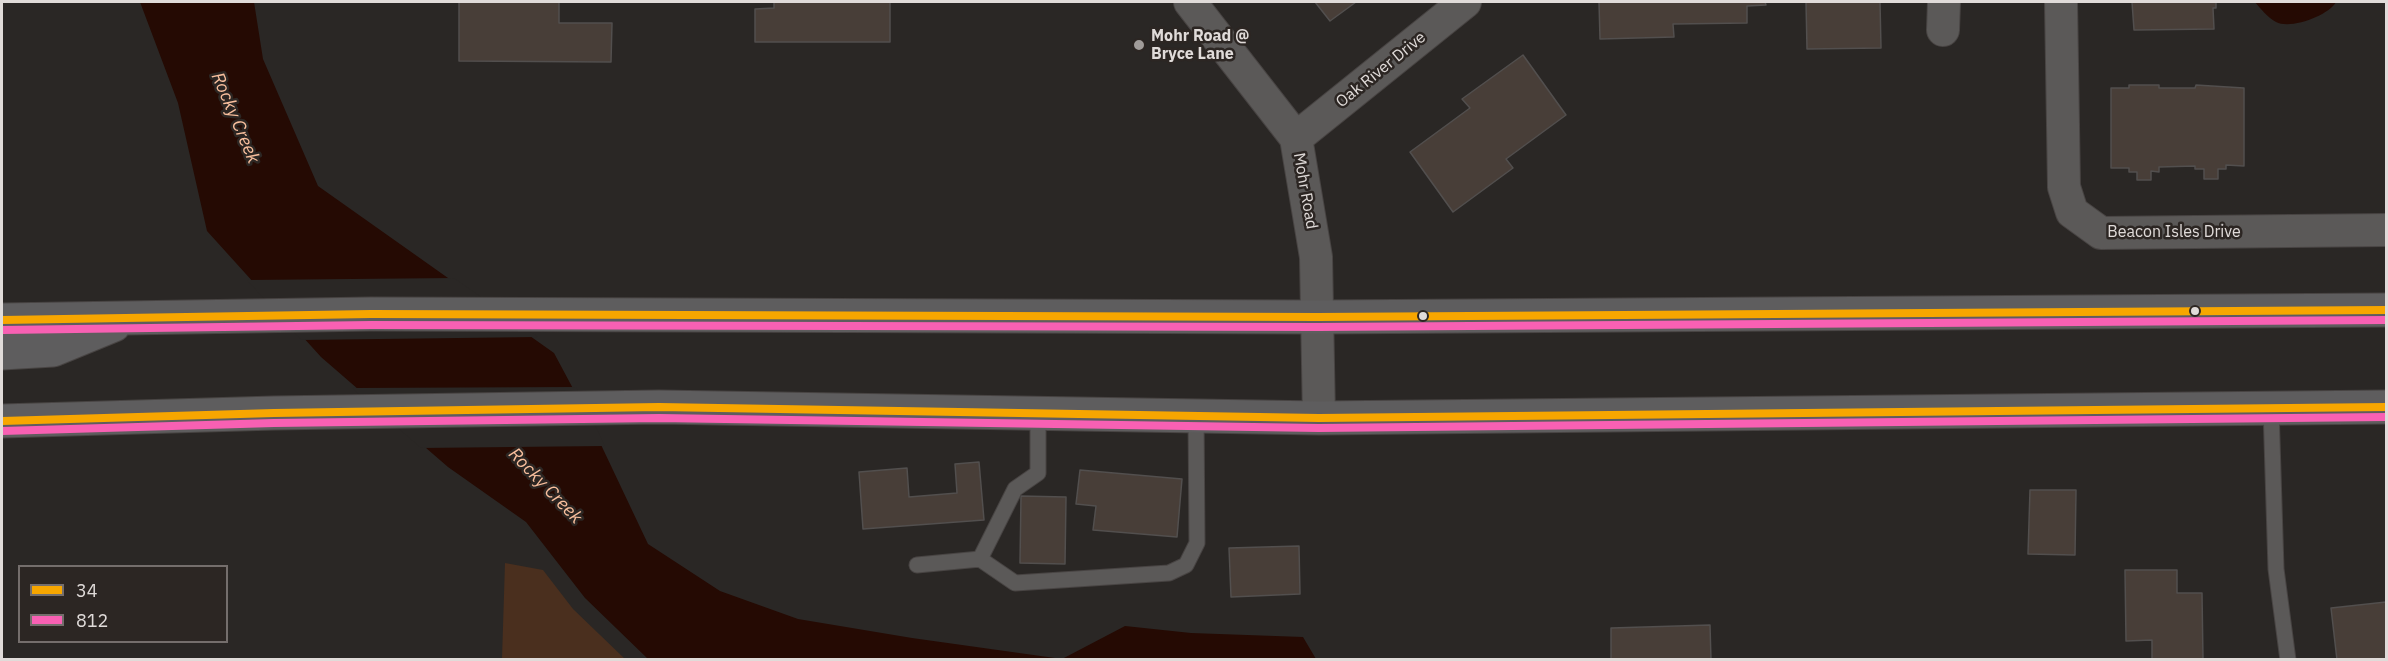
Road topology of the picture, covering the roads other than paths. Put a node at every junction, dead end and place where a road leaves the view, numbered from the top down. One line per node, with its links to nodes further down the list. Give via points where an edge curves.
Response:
1 (1190, 2): 4 (street, Mohr Road)
2 (1465, 2): 4 (street, Oak River Drive)
3 (2061, 2): 5 (street, Beacon Isles Drive, via 2064,187 2072,212 2079,218 2101,233)
4 (1296, 138): 7 (street, Mohr Road, via 1316,257)
5 (2386, 230)
6 (2386, 310): 7 (main road)
7 (1318, 317): 8 (main road, via 580,313); 15 (street, Mohr Road)
8 (132, 318): 9 (main road); 10 (main road, via 53,350)
9 (2, 320)
10 (2, 353)
11 (2386, 406): 12 (main road)
12 (2271, 408): 15 (main road); 19 (lane, via 2276,569)
13 (1038, 412): 14 (main road); 16 (main road, via 659,407); 17 (lane, via 1038,473 1015,489)
14 (1196, 414): 15 (main road); 17 (lane, via 1197,543 1186,565 1169,573 1014,583)
15 (1319, 418)
16 (2, 421)
17 (980, 559): 18 (lane)
18 (917, 565)
19 (2288, 660)

